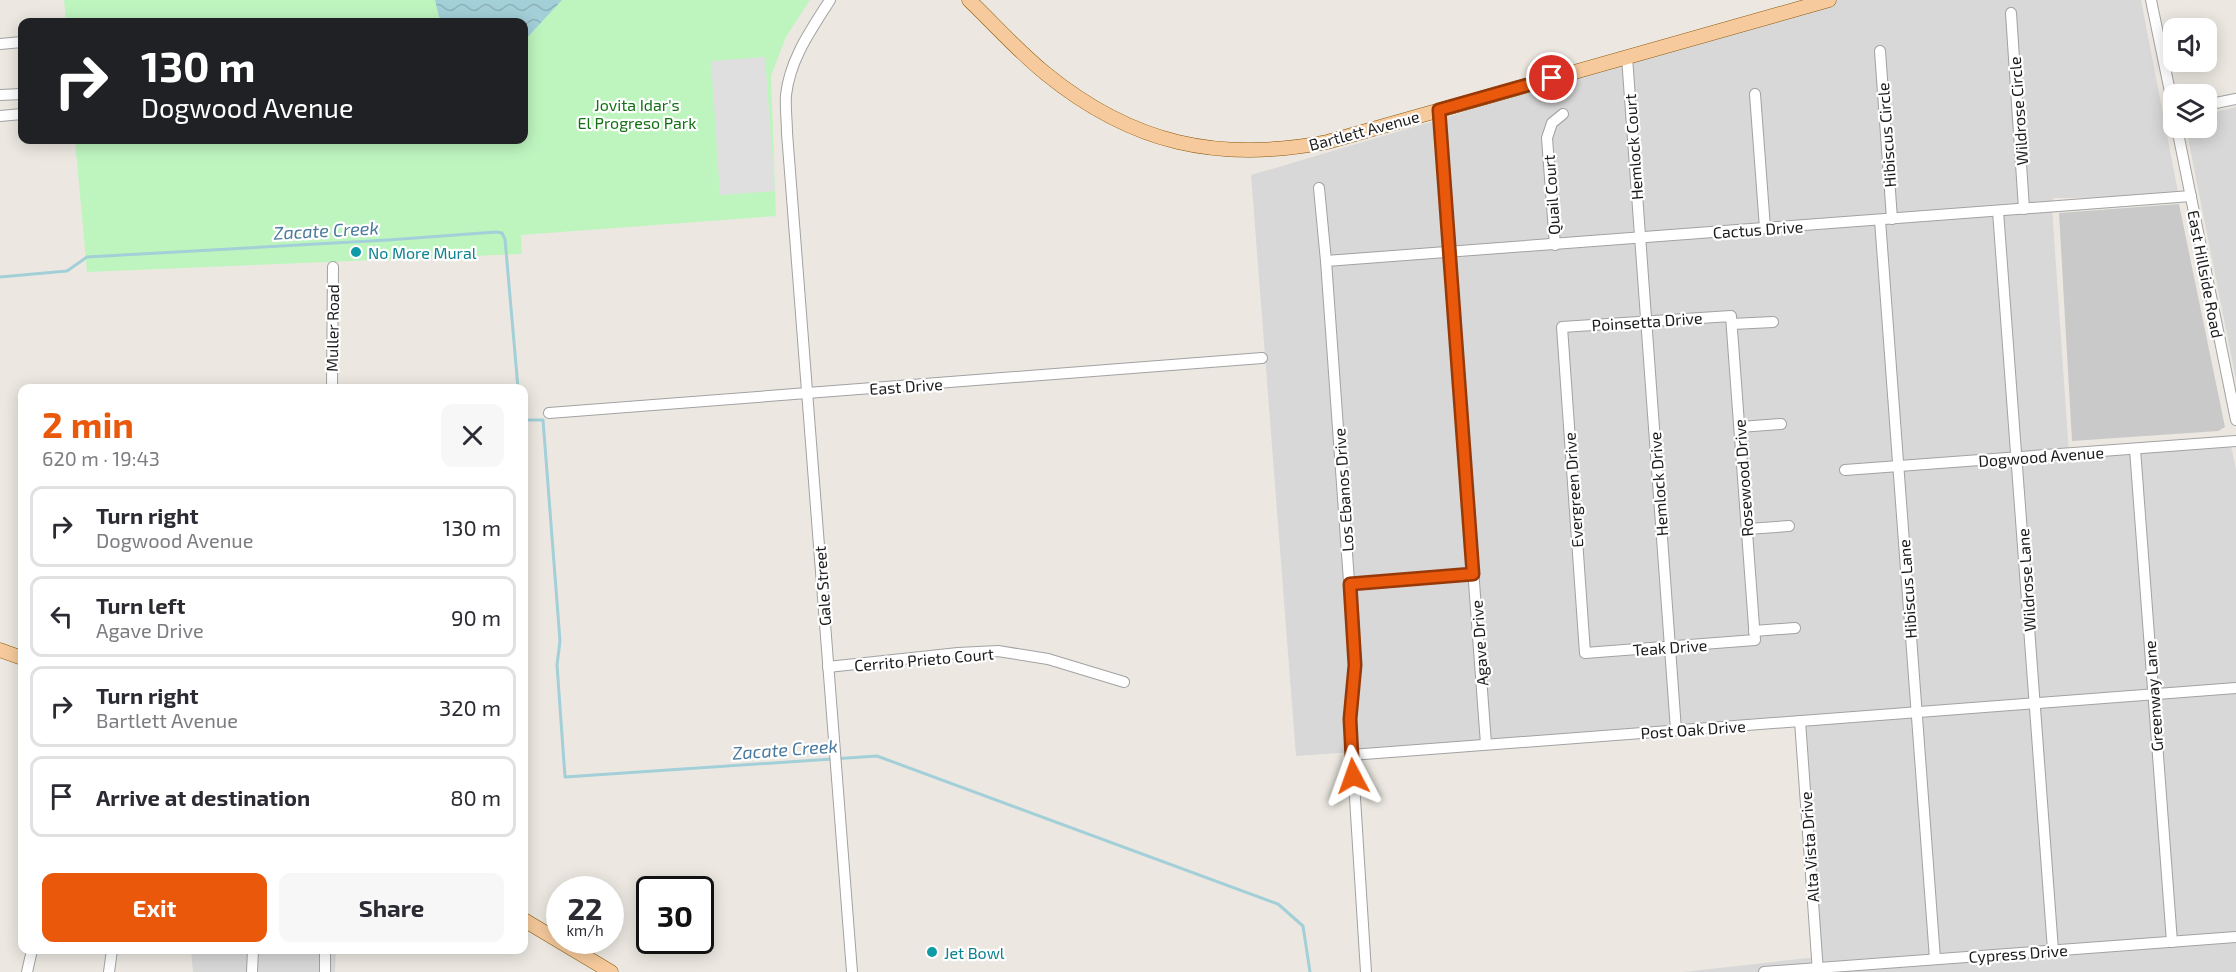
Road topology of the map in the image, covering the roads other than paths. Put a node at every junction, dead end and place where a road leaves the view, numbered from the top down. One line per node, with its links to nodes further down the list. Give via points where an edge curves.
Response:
1 (830, 0): 40 (street, Gale Street, via 791,70 786,96)
2 (969, 0): 16 (main road, Bartlett Avenue, via 1042,72 1072,94 1122,123 1171,141 1220,150 1287,149 1328,142)
3 (1829, 0): 9 (main road, Bartlett Avenue)
4 (2151, 0): 10 (street)
5 (2011, 13): 23 (street, Wildrose Circle)
6 (18, 42): 7 (street)
7 (0, 44)
8 (1880, 51): 25 (street, Hibiscus Circle)
9 (1627, 57): 16 (main road, Bartlett Avenue); 28 (street, Hemlock Court)
10 (2168, 84)
11 (18, 94): 13 (street)
12 (1755, 94): 27 (street)
13 (0, 95)
14 (2236, 99): 15 (street)
15 (2217, 103)
16 (1439, 110): 30 (street, Agave Drive)
17 (18, 114): 19 (street)
18 (1563, 114): 29 (street, Quail Court, via 1552,123 1547,138)
19 (0, 116)
20 (2179, 138): 22 (street, East Hillside Road)
21 (1319, 188): 31 (street, Los Ebanos Drive)
22 (2191, 195): 23 (street, Cactus Drive); 38 (street, East Hillside Road)
23 (2024, 209): 24 (street, Cactus Drive)
24 (1998, 211): 25 (street, Cactus Drive); 47 (street, Wildrose Lane)
25 (1892, 219): 26 (street, Cactus Drive)
26 (1880, 220): 27 (street, Cactus Drive); 48 (street, Hibiscus Lane)
27 (1765, 228): 28 (street, Cactus Drive)
28 (1640, 237): 29 (street, Cactus Drive); 34 (street, Hemlock Drive)
29 (1555, 245): 30 (street, Cactus Drive)
30 (1450, 251): 31 (street, Cactus Drive); 52 (street, Agave Drive)
31 (1326, 261): 53 (street, Los Ebanos Drive)
32 (333, 267): 39 (street, Muller Road)
33 (1732, 320): 34 (street, Poinsetta Drive); 35 (street, Poinsetta Drive); 44 (street, Rosewood Drive)
34 (1647, 321): 36 (street, Poinsetta Drive); 56 (street, Hemlock Drive)
35 (1773, 322)
36 (1562, 327): 58 (street, Evergreen Drive)
37 (1262, 358): 40 (street, East Drive)
38 (2231, 372): 42 (street, East Hillside Road)
39 (332, 384)
40 (808, 394): 41 (street, East Drive); 60 (street, Gale Street)
41 (549, 413)
42 (2236, 420)
43 (1781, 424): 44 (street)
44 (1740, 427): 51 (street, Rosewood Drive)
45 (2236, 441): 46 (street, Dogwood Avenue)
46 (2135, 449): 47 (street, Dogwood Avenue); 63 (street, Greenway Lane)
47 (2017, 458): 48 (street, Dogwood Avenue); 64 (street, Wildrose Lane)
48 (1898, 466): 49 (street, Dogwood Avenue); 65 (street, Hibiscus Lane)
49 (1845, 470)
50 (1789, 526): 51 (street)
51 (1747, 529): 55 (street, Rosewood Drive)
52 (1473, 574): 53 (street); 68 (street, Agave Drive)
53 (1350, 584): 69 (street, Los Ebanos Drive, via 1355,665)
54 (1796, 628): 55 (street, Teak Drive)
55 (1755, 636): 56 (street, Teak Drive)
56 (1670, 647): 58 (street, Teak Drive); 67 (street, Hemlock Drive)
57 (0, 650): 59 (main road)
58 (1585, 653)
59 (18, 657)
60 (828, 667): 61 (street, Cerrito Prieto Court, via 998,651 1048,659); 85 (street, Gale Street)
61 (1124, 682)
62 (2236, 688): 63 (street, Post Oak Drive)
63 (2153, 694): 64 (street, Post Oak Drive); 72 (street, Greenway Lane)
64 (2035, 703): 65 (street, Post Oak Drive); 73 (street, Wildrose Lane)
65 (1916, 712): 66 (street, Post Oak Drive); 78 (street, Hibiscus Lane)
66 (1800, 721): 67 (street, Post Oak Drive); 79 (street, Alta Vista Drive)
67 (1676, 730): 68 (street, Post Oak Drive)
68 (1486, 744): 69 (street, Post Oak Drive)
69 (1351, 755): 86 (street, Los Ebanos Drive)
70 (528, 922): 84 (main road)
71 (2236, 937): 72 (street, Cypress Drive)
72 (2172, 942): 73 (street, Cypress Drive)
73 (2053, 950): 78 (street, Cypress Drive)
74 (31, 954): 80 (street)
75 (111, 954): 81 (street)
76 (253, 954): 82 (street)
77 (325, 954): 83 (street)
78 (1935, 959): 79 (street, Cypress Drive)
79 (1818, 970): 87 (street, Cypress Drive)
80 (27, 972)
81 (109, 972)
82 (252, 972)
83 (325, 972)
84 (609, 972)
85 (852, 972)
86 (1366, 972)
87 (1764, 972)

